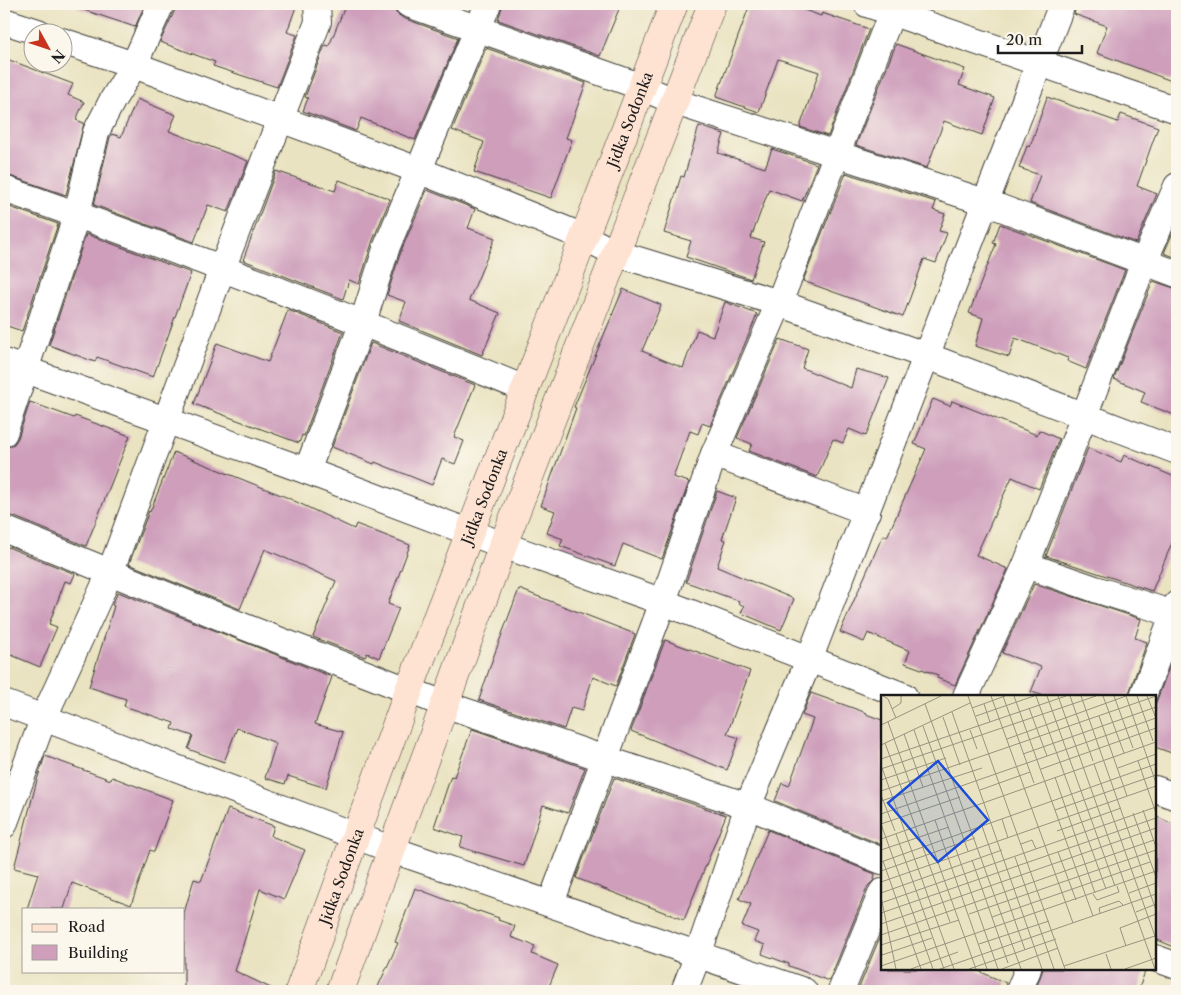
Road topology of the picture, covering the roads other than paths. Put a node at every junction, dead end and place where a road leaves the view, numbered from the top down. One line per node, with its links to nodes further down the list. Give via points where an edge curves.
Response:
1 (161, 4): 15 (street)
2 (317, 4): 19 (street, via 318,22)
3 (408, 4): 12 (street)
4 (488, 4): 12 (street)
5 (674, 4): 16 (main road, Jidka Sodonka)
6 (712, 4): 17 (main road)
7 (867, 4): 9 (street)
8 (1062, 4): 14 (street)
9 (893, 8): 14 (street); 20 (street)
10 (4, 21): 11 (street)
11 (22, 27)
12 (478, 28): 16 (street); 21 (street)
13 (72, 44): 15 (street)
14 (1040, 63): 18 (street); 24 (street)
15 (134, 65): 19 (street); 25 (street, via 96,132)
16 (642, 88): 17 (street); 26 (main road, Jidka Sodonka)
17 (675, 102): 20 (street); 27 (main road)
18 (1177, 110)
19 (280, 119): 21 (street); 29 (street)
20 (836, 154): 24 (street); 31 (street)
21 (418, 170): 26 (street); 32 (street, via 387,246)
22 (1177, 186): 28 (street)
23 (4, 189): 25 (street)
24 (985, 202): 28 (street); 33 (street)
25 (77, 214): 29 (street); 34 (street)
26 (584, 237): 27 (street); 35 (main road, Jidka Sodonka)
27 (615, 252): 31 (street); 45 (main road)
28 (1144, 262): 30 (street); 36 (street)
29 (222, 269): 32 (street); 37 (street)
30 (1177, 274)
31 (779, 303): 33 (street); 40 (street)
32 (363, 322): 35 (street); 41 (street)
33 (927, 356): 36 (street); 42 (street)
34 (15, 366): 37 (street); 38 (street)
35 (525, 388): 44 (main road, Jidka Sodonka)
36 (1085, 416): 39 (street); 46 (street)
37 (166, 421): 41 (street); 47 (street)
38 (4, 433)
39 (1177, 451)
40 (714, 454): 42 (street); 48 (street)
41 (307, 471): 44 (street)
42 (867, 512): 50 (street)
43 (4, 529): 47 (street)
44 (470, 532): 45 (street); 51 (main road, Jidka Sodonka)
45 (503, 545): 48 (street); 56 (main road)
46 (1026, 565): 49 (street, via 1095,589); 53 (street)
47 (110, 573): 51 (street); 57 (street)
48 (663, 602): 50 (street); 58 (street)
49 (1176, 611): 54 (street)
50 (809, 660): 52 (street); 61 (street)
51 (409, 690): 56 (street); 63 (main road, Jidka Sodonka)
52 (901, 695)
53 (966, 695)
54 (1143, 695)
55 (4, 703): 57 (street)
56 (444, 704): 58 (street); 64 (main road)
57 (44, 717): 62 (street); 63 (street)
58 (605, 760): 61 (street); 67 (street)
59 (1156, 789): 60 (street)
60 (1177, 797)
61 (748, 806): 65 (street); 68 (street)
62 (4, 825)
63 (356, 836): 64 (street); 72 (main road, Jidka Sodonka)
64 (393, 850): 67 (street); 73 (main road)
65 (881, 861)
66 (881, 894): 76 (street)
67 (551, 903): 68 (street)
68 (698, 955): 74 (street); 75 (street)
69 (1156, 958): 70 (street)
70 (1177, 966)
71 (1028, 970): 77 (street)
72 (299, 991)
73 (340, 991)
74 (684, 991)
75 (804, 991)
76 (841, 991)
77 (1019, 991)

